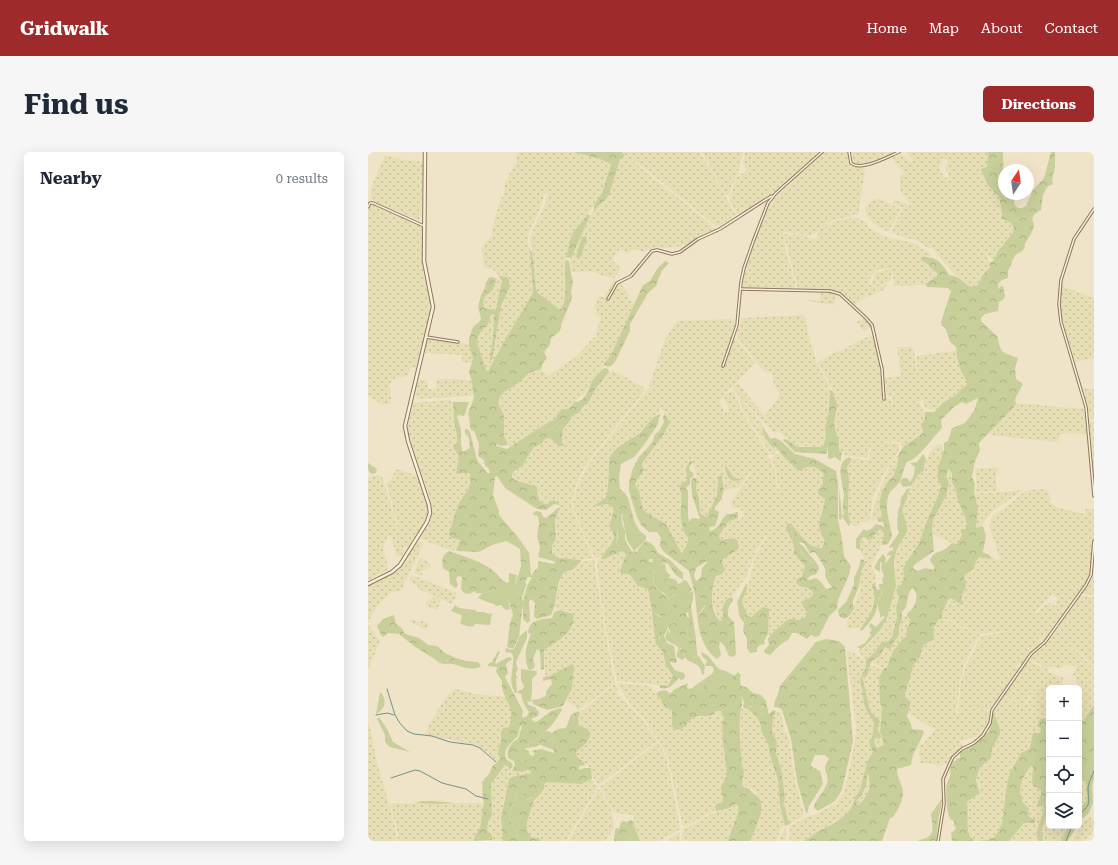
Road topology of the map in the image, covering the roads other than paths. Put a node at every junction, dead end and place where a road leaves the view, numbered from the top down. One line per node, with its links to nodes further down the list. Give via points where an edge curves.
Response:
1 (425, 152): 8 (street)
2 (822, 152): 5 (street)
3 (849, 152): 4 (street, via 852,164 858,166)
4 (899, 152)
5 (772, 196): 9 (street, via 750,249); 10 (street, via 680,252 671,254 652,251 631,276 617,283)
6 (368, 207): 8 (street, via 373,203)
7 (1094, 208): 15 (street, via 1074,237 1061,280 1059,298 1061,322 1086,407)
8 (424, 226): 11 (street, via 424,262 433,305)
9 (741, 288): 13 (street, via 737,325); 14 (street, via 832,291 840,294 873,326 882,369)
10 (608, 299)
11 (426, 337): 12 (street); 19 (street, via 406,428 430,516 399,566)
12 (458, 342)
13 (723, 366)
14 (884, 399)
15 (1094, 496)
16 (1094, 541): 17 (street)
17 (1091, 575): 18 (street); 20 (street, via 1047,640 1031,654 994,709 988,729 951,761 943,779 944,804)
18 (1094, 575)
19 (368, 584)
20 (938, 841)

